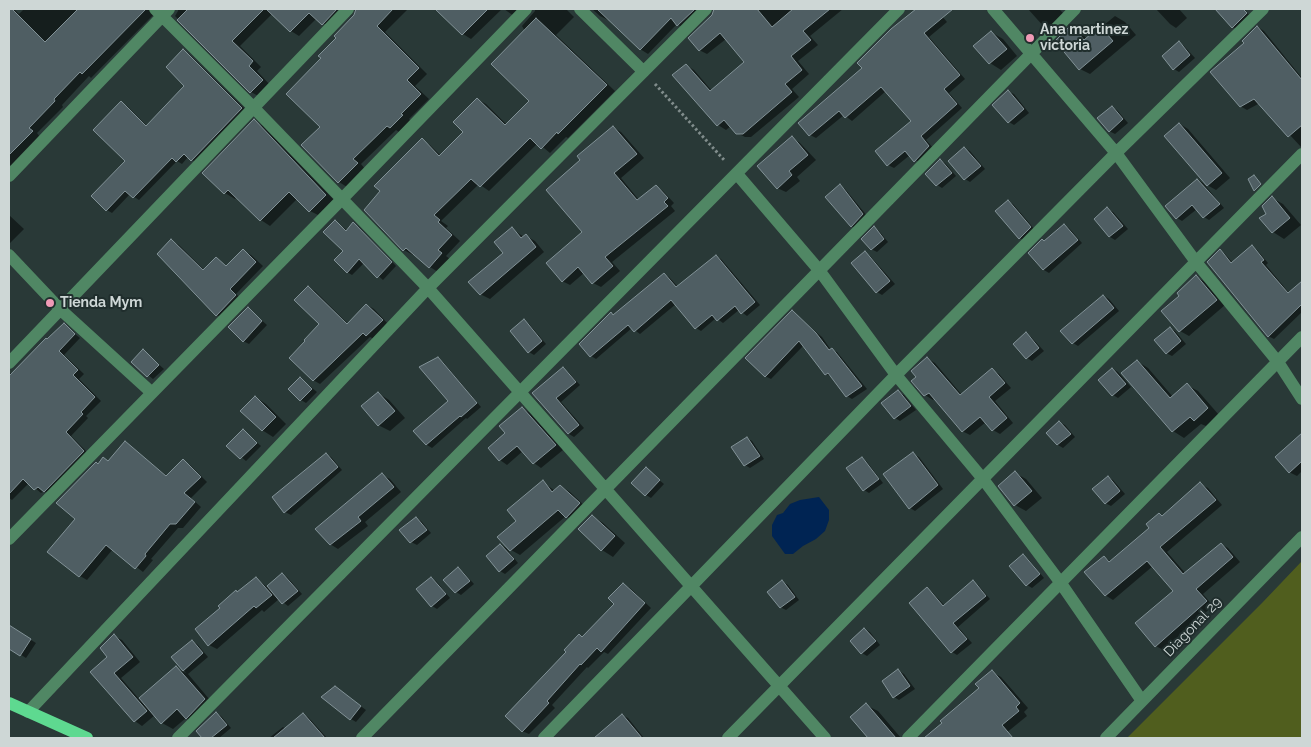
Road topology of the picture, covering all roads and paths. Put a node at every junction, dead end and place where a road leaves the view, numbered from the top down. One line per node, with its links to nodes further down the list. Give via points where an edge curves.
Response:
1 (348, 9): 12 (street)
2 (526, 9): 17 (street)
3 (580, 9): 11 (street)
4 (706, 9): 11 (street)
5 (899, 9): 15 (street)
6 (993, 9): 10 (street)
7 (1075, 9): 10 (street)
8 (1263, 9): 13 (street)
9 (162, 11): 12 (street); 16 (street)
10 (1030, 55): 13 (street); 20 (street)
11 (643, 71): 15 (path); 21 (street)
12 (254, 108): 17 (street); 22 (street)
13 (1116, 153): 19 (street); 26 (street)
14 (1302, 154): 19 (street)
15 (737, 174): 20 (street); 28 (street)
16 (9, 176)
17 (342, 199): 21 (street); 27 (street)
18 (9, 255): 22 (street)
19 (1196, 262): 24 (street); 30 (street)
20 (819, 270): 26 (street); 31 (street)
21 (428, 288): 28 (street); 39 (street)
22 (61, 310): 25 (street); 27 (street)
23 (1302, 337): 24 (street)
24 (1278, 362): 29 (street); 34 (street)
25 (9, 363)
26 (896, 375): 30 (street); 35 (street)
27 (152, 392): 33 (street)
28 (520, 394): 31 (street); 41 (street)
29 (1302, 399)
30 (983, 479): 34 (street); 36 (street)
31 (605, 490): 35 (street); 42 (street)
32 (1302, 537): 37 (street, Diagonal 29)
33 (9, 539)
34 (1060, 582): 37 (street); 46 (street)
35 (691, 588): 36 (street); 43 (street)
36 (779, 686): 44 (street); 45 (street)
37 (1142, 701): 47 (street, Diagonal 29)
38 (9, 703): 39 (main road)
39 (28, 712): 40 (main road)
40 (87, 738)
41 (178, 738)
42 (362, 738)
43 (544, 738)
44 (728, 738)
45 (825, 738)
46 (908, 738)
47 (1106, 738)

